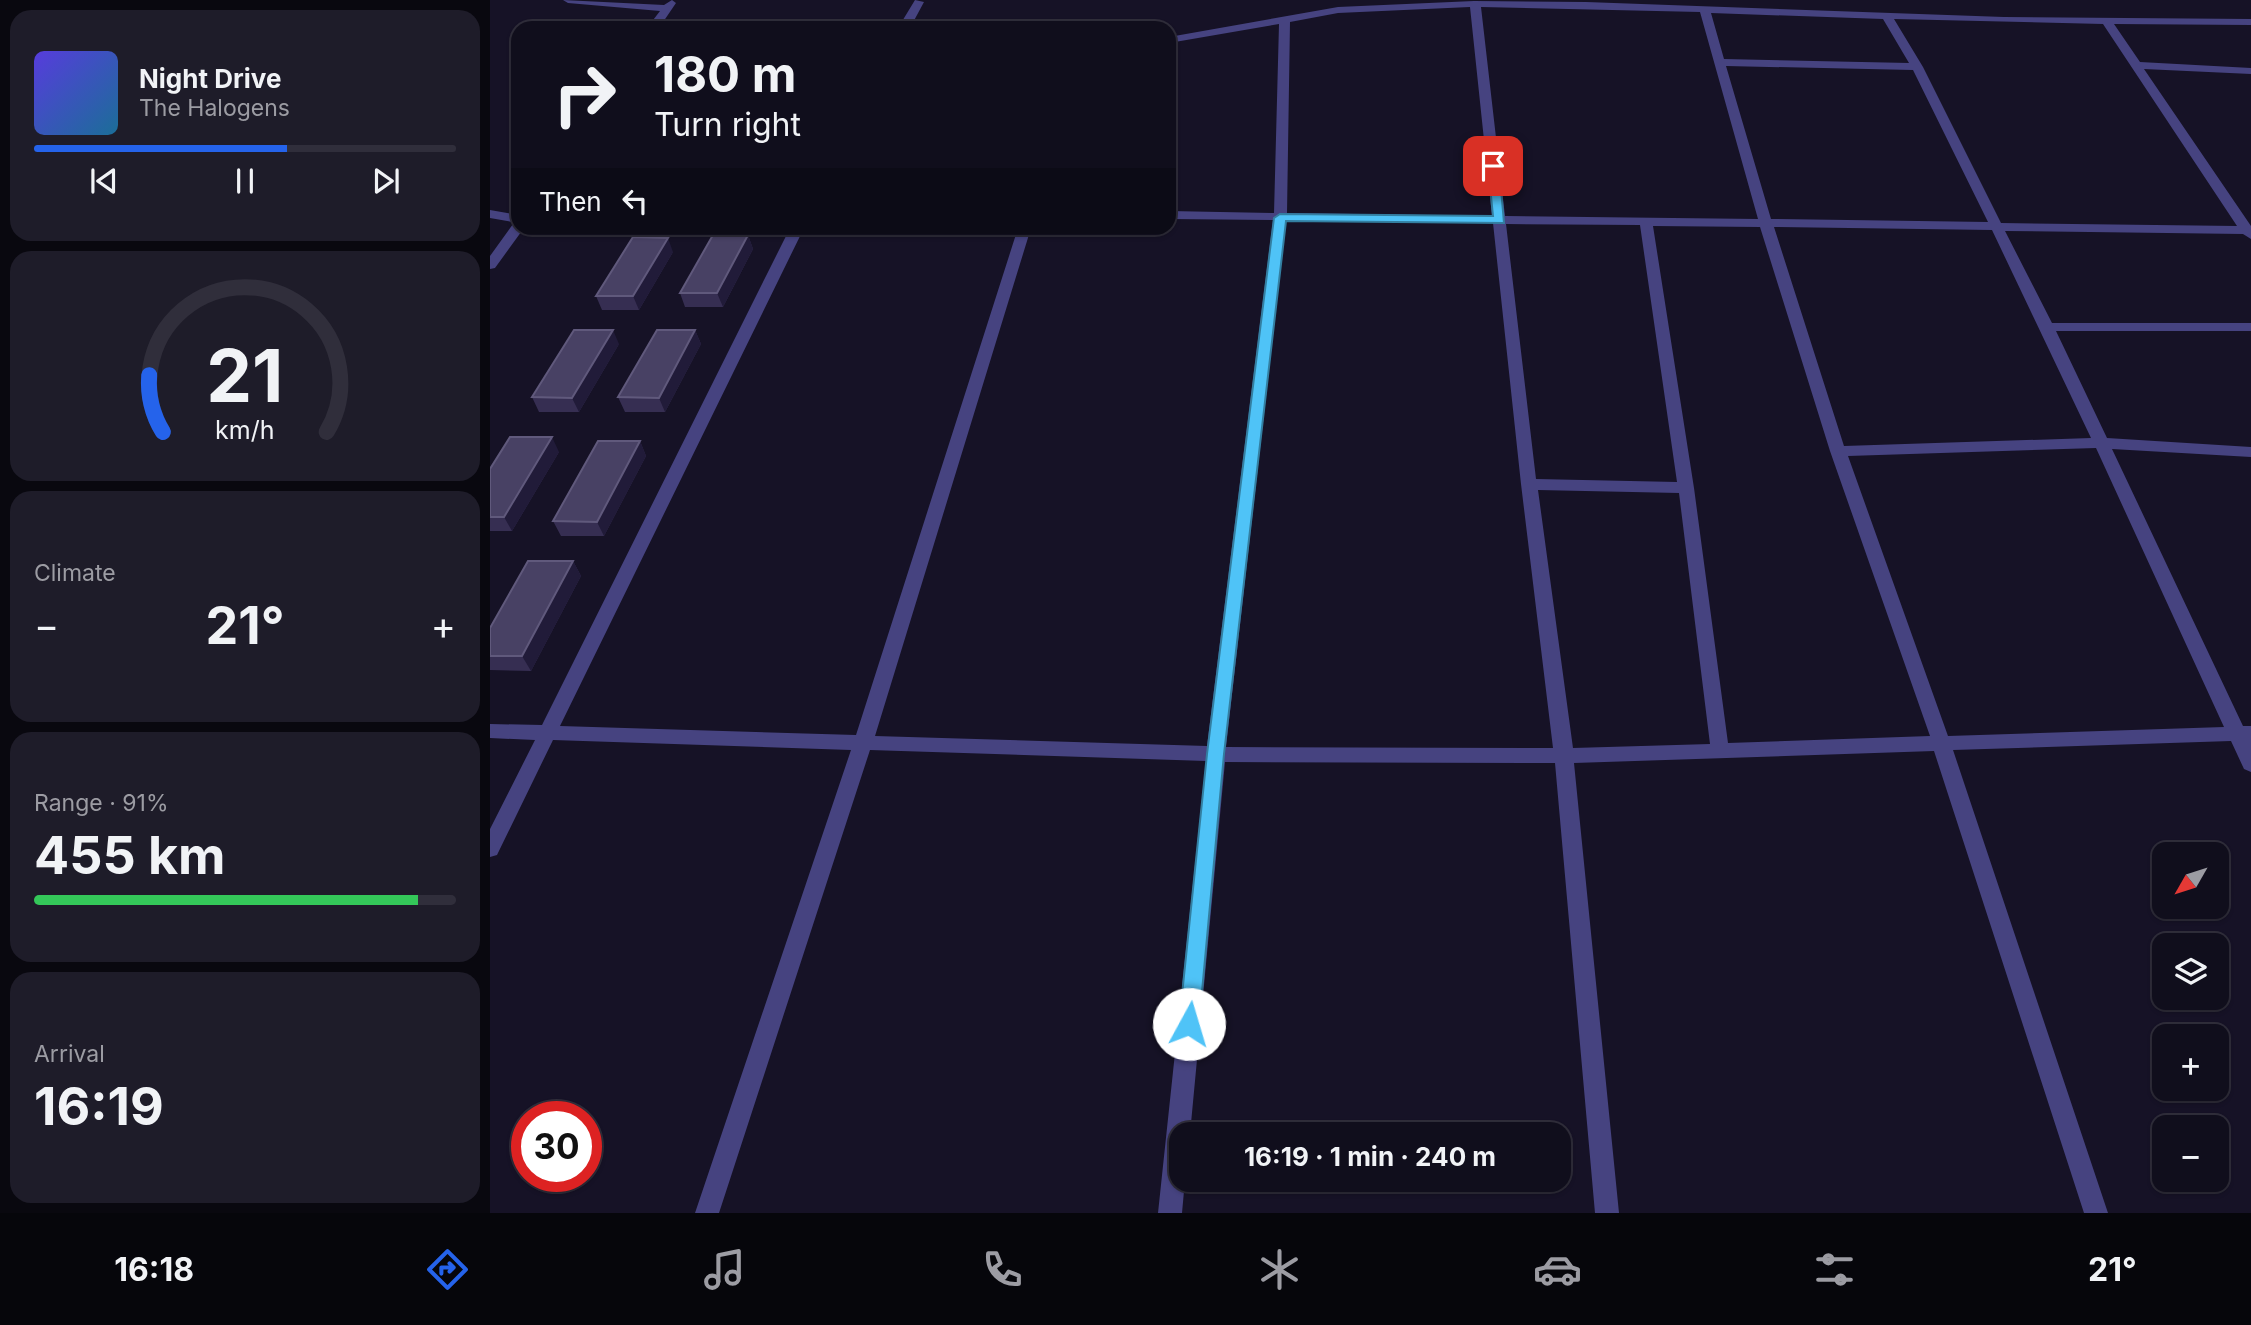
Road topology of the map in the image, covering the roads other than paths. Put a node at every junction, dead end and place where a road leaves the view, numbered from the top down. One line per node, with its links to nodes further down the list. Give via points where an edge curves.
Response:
1 (568, 0): 4 (street)
2 (919, 2): 10 (street)
3 (1582, 3): 5 (street); 6 (street)
4 (670, 4): 9 (street)
5 (1475, 4): 11 (street, via 1338,10); 22 (street)
6 (1704, 9): 7 (street); 14 (street)
7 (1887, 16): 8 (street); 16 (street)
8 (2106, 20): 12 (street); 15 (street)
9 (658, 21)
10 (908, 21)
11 (1285, 21): 13 (street); 21 (street)
12 (2251, 22)
13 (1176, 39)
14 (1717, 62): 16 (street); 24 (street)
15 (2137, 65): 17 (street); 26 (street)
16 (1917, 67): 25 (street)
17 (2251, 71)
18 (490, 214): 20 (street)
19 (1176, 215): 21 (street)
20 (511, 218)
21 (1280, 218): 22 (street); 44 (street)
22 (1500, 220): 23 (street); 36 (street)
23 (1646, 223): 24 (street); 37 (street)
24 (1766, 223): 25 (street); 34 (street)
25 (1995, 225): 26 (street); 31 (street)
26 (2250, 232)
27 (512, 235): 30 (street)
28 (794, 235): 40 (street)
29 (1023, 235): 41 (street)
30 (490, 265)
31 (2047, 327): 32 (street); 33 (street)
32 (2251, 327)
33 (2099, 443): 34 (street); 35 (street); 39 (street)
34 (1838, 451): 42 (street)
35 (2251, 452)
36 (1529, 484): 37 (street); 45 (street)
37 (1686, 488): 43 (street)
38 (490, 731): 40 (street)
39 (2243, 733): 42 (street); 46 (street)
40 (549, 734): 41 (street); 47 (street)
41 (863, 741): 44 (street); 48 (street)
42 (1941, 742): 43 (street); 51 (street)
43 (1720, 751): 45 (street)
44 (1216, 754): 45 (street); 49 (street)
45 (1564, 756): 50 (street)
46 (2251, 764)
47 (490, 849)
48 (707, 1213)
49 (1170, 1213)
50 (1607, 1213)
51 (2096, 1213)

